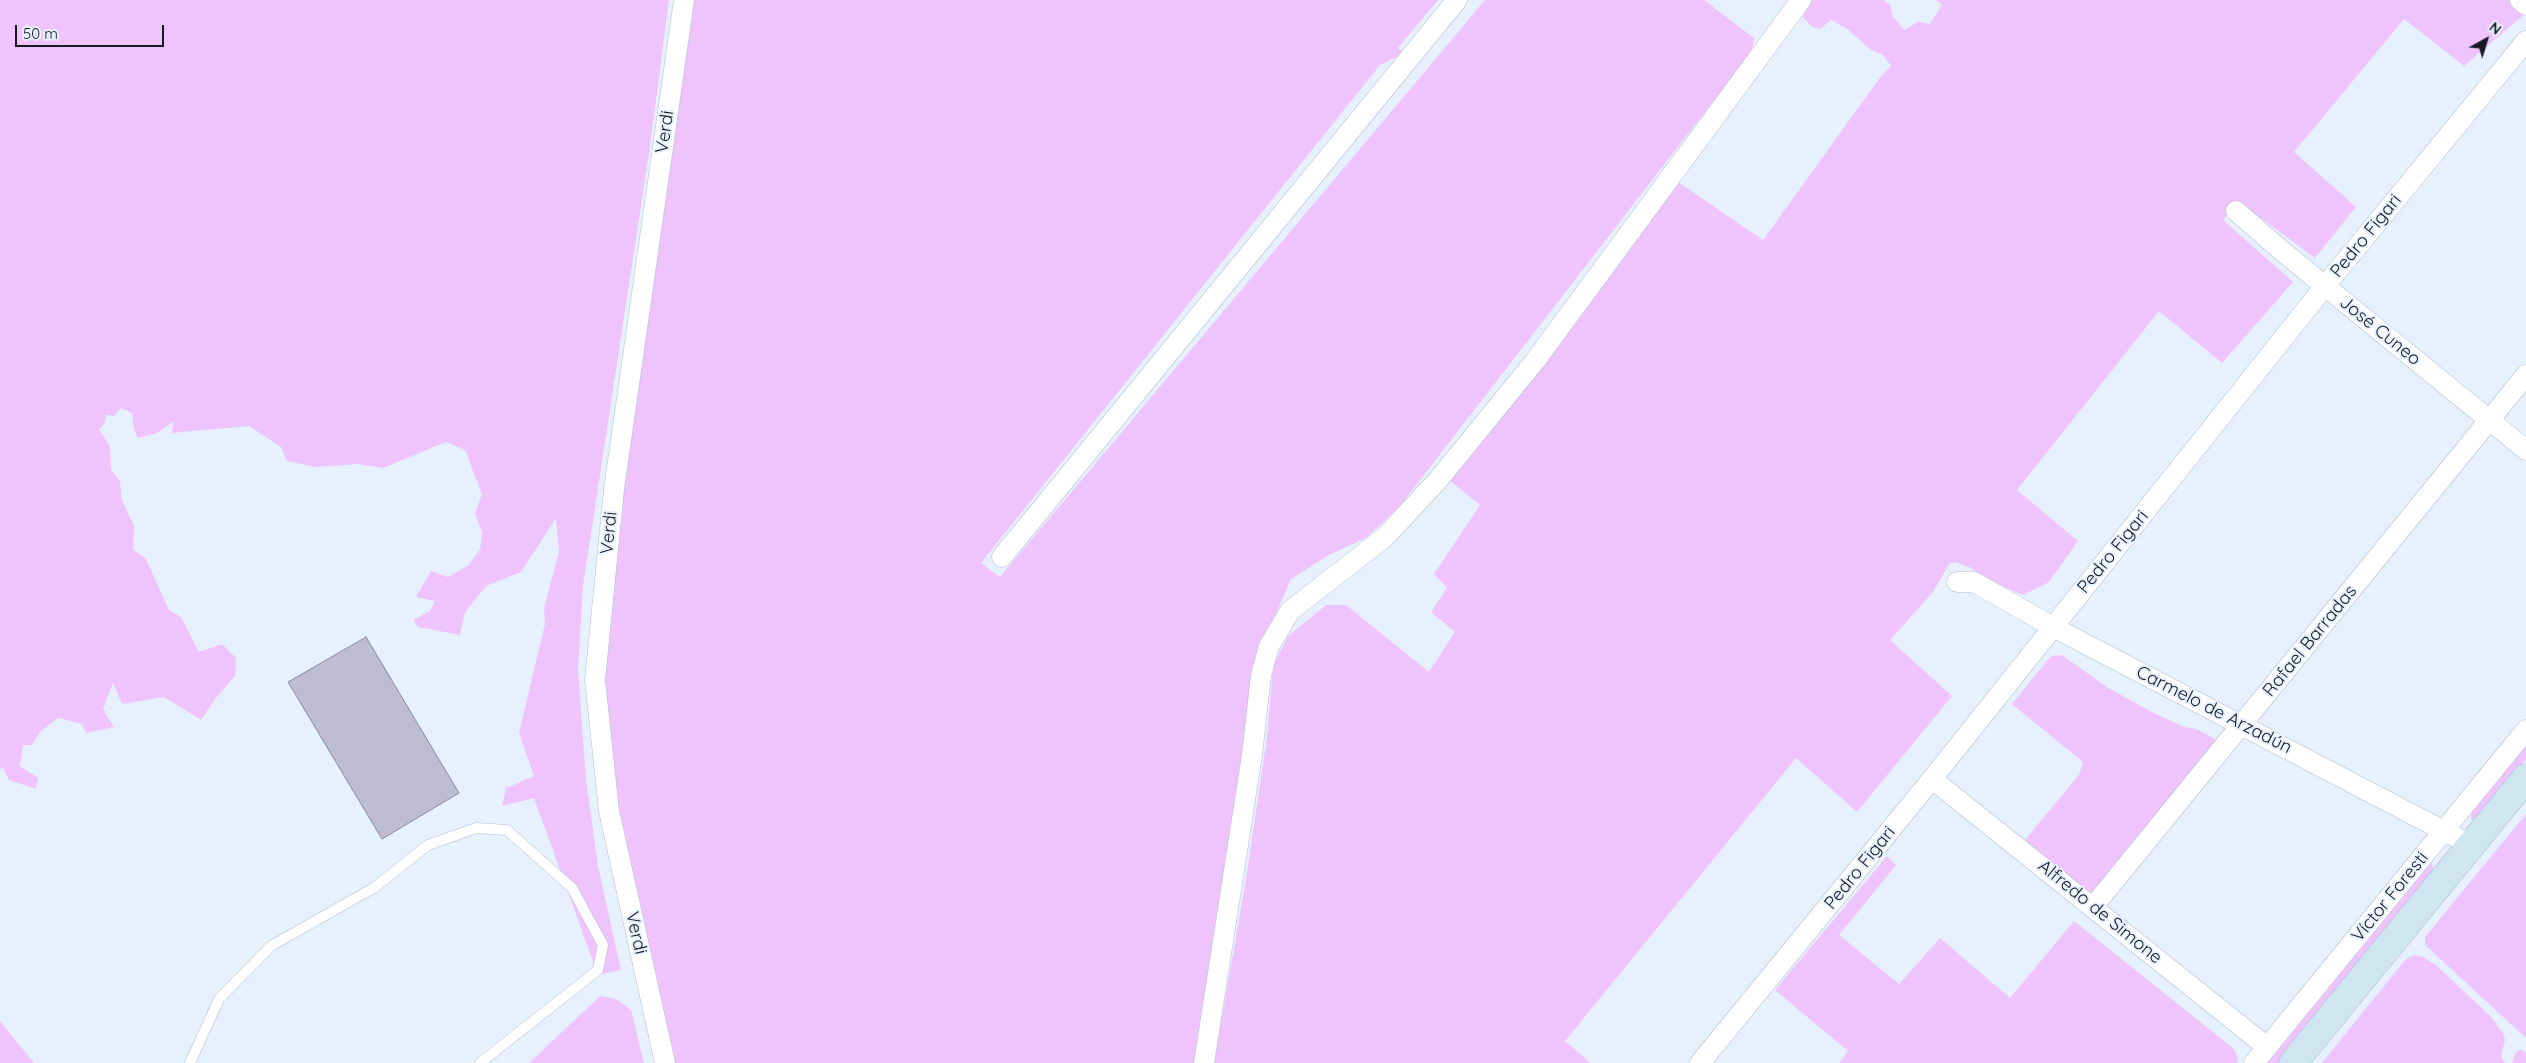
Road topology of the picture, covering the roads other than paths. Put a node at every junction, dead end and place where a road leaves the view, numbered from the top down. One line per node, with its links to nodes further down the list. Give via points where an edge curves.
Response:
1 (684, 0): 25 (street, Verdi, via 614,489 595,680 609,811)
2 (1457, 0): 12 (street)
3 (1801, 0): 26 (street, via 1535,361 1438,480 1385,537 1290,611 1268,646 1261,675)
4 (2520, 0): 5 (street)
5 (2526, 5)
6 (2526, 41): 8 (street, Pedro Figari)
7 (2236, 211): 8 (street, José Cuneo)
8 (2325, 286): 10 (street, José Cuneo); 14 (street, Pedro Figari)
9 (2526, 375): 10 (street, Rafael Barradas)
10 (2490, 420): 11 (street, José Cuneo); 15 (street, Rafael Barradas)
11 (2526, 450)
12 (1002, 557)
13 (1957, 582): 14 (street, Carmelo de Arzadún, via 1974,582)
14 (2053, 627): 15 (street, Carmelo de Arzadún); 18 (street, Pedro Figari)
15 (2242, 725): 19 (street, Carmelo de Arzadún); 21 (street, Rafael Barradas)
16 (2526, 730): 19 (street, Víctor Foresti)
17 (2526, 778): 20 (street, Víctor Foresti)
18 (1932, 779): 21 (street, Alfredo de Simone); 27 (street, Pedro Figari)
19 (2446, 829): 20 (street, Carmelo de Arzadún); 22 (street, Víctor Foresti)
20 (2472, 845): 29 (street, Víctor Foresti)
21 (2093, 907): 22 (street, Alfredo de Simone)
22 (2266, 1047): 28 (street, Víctor Foresti)
23 (191, 1063): 24 (lane, via 219,999 271,946 375,887 428,845 476,828 507,830 572,888 603,945 598,970)
24 (480, 1063)
25 (665, 1063)
26 (1204, 1063)
27 (1700, 1063)
28 (2254, 1063)
29 (2293, 1063)

